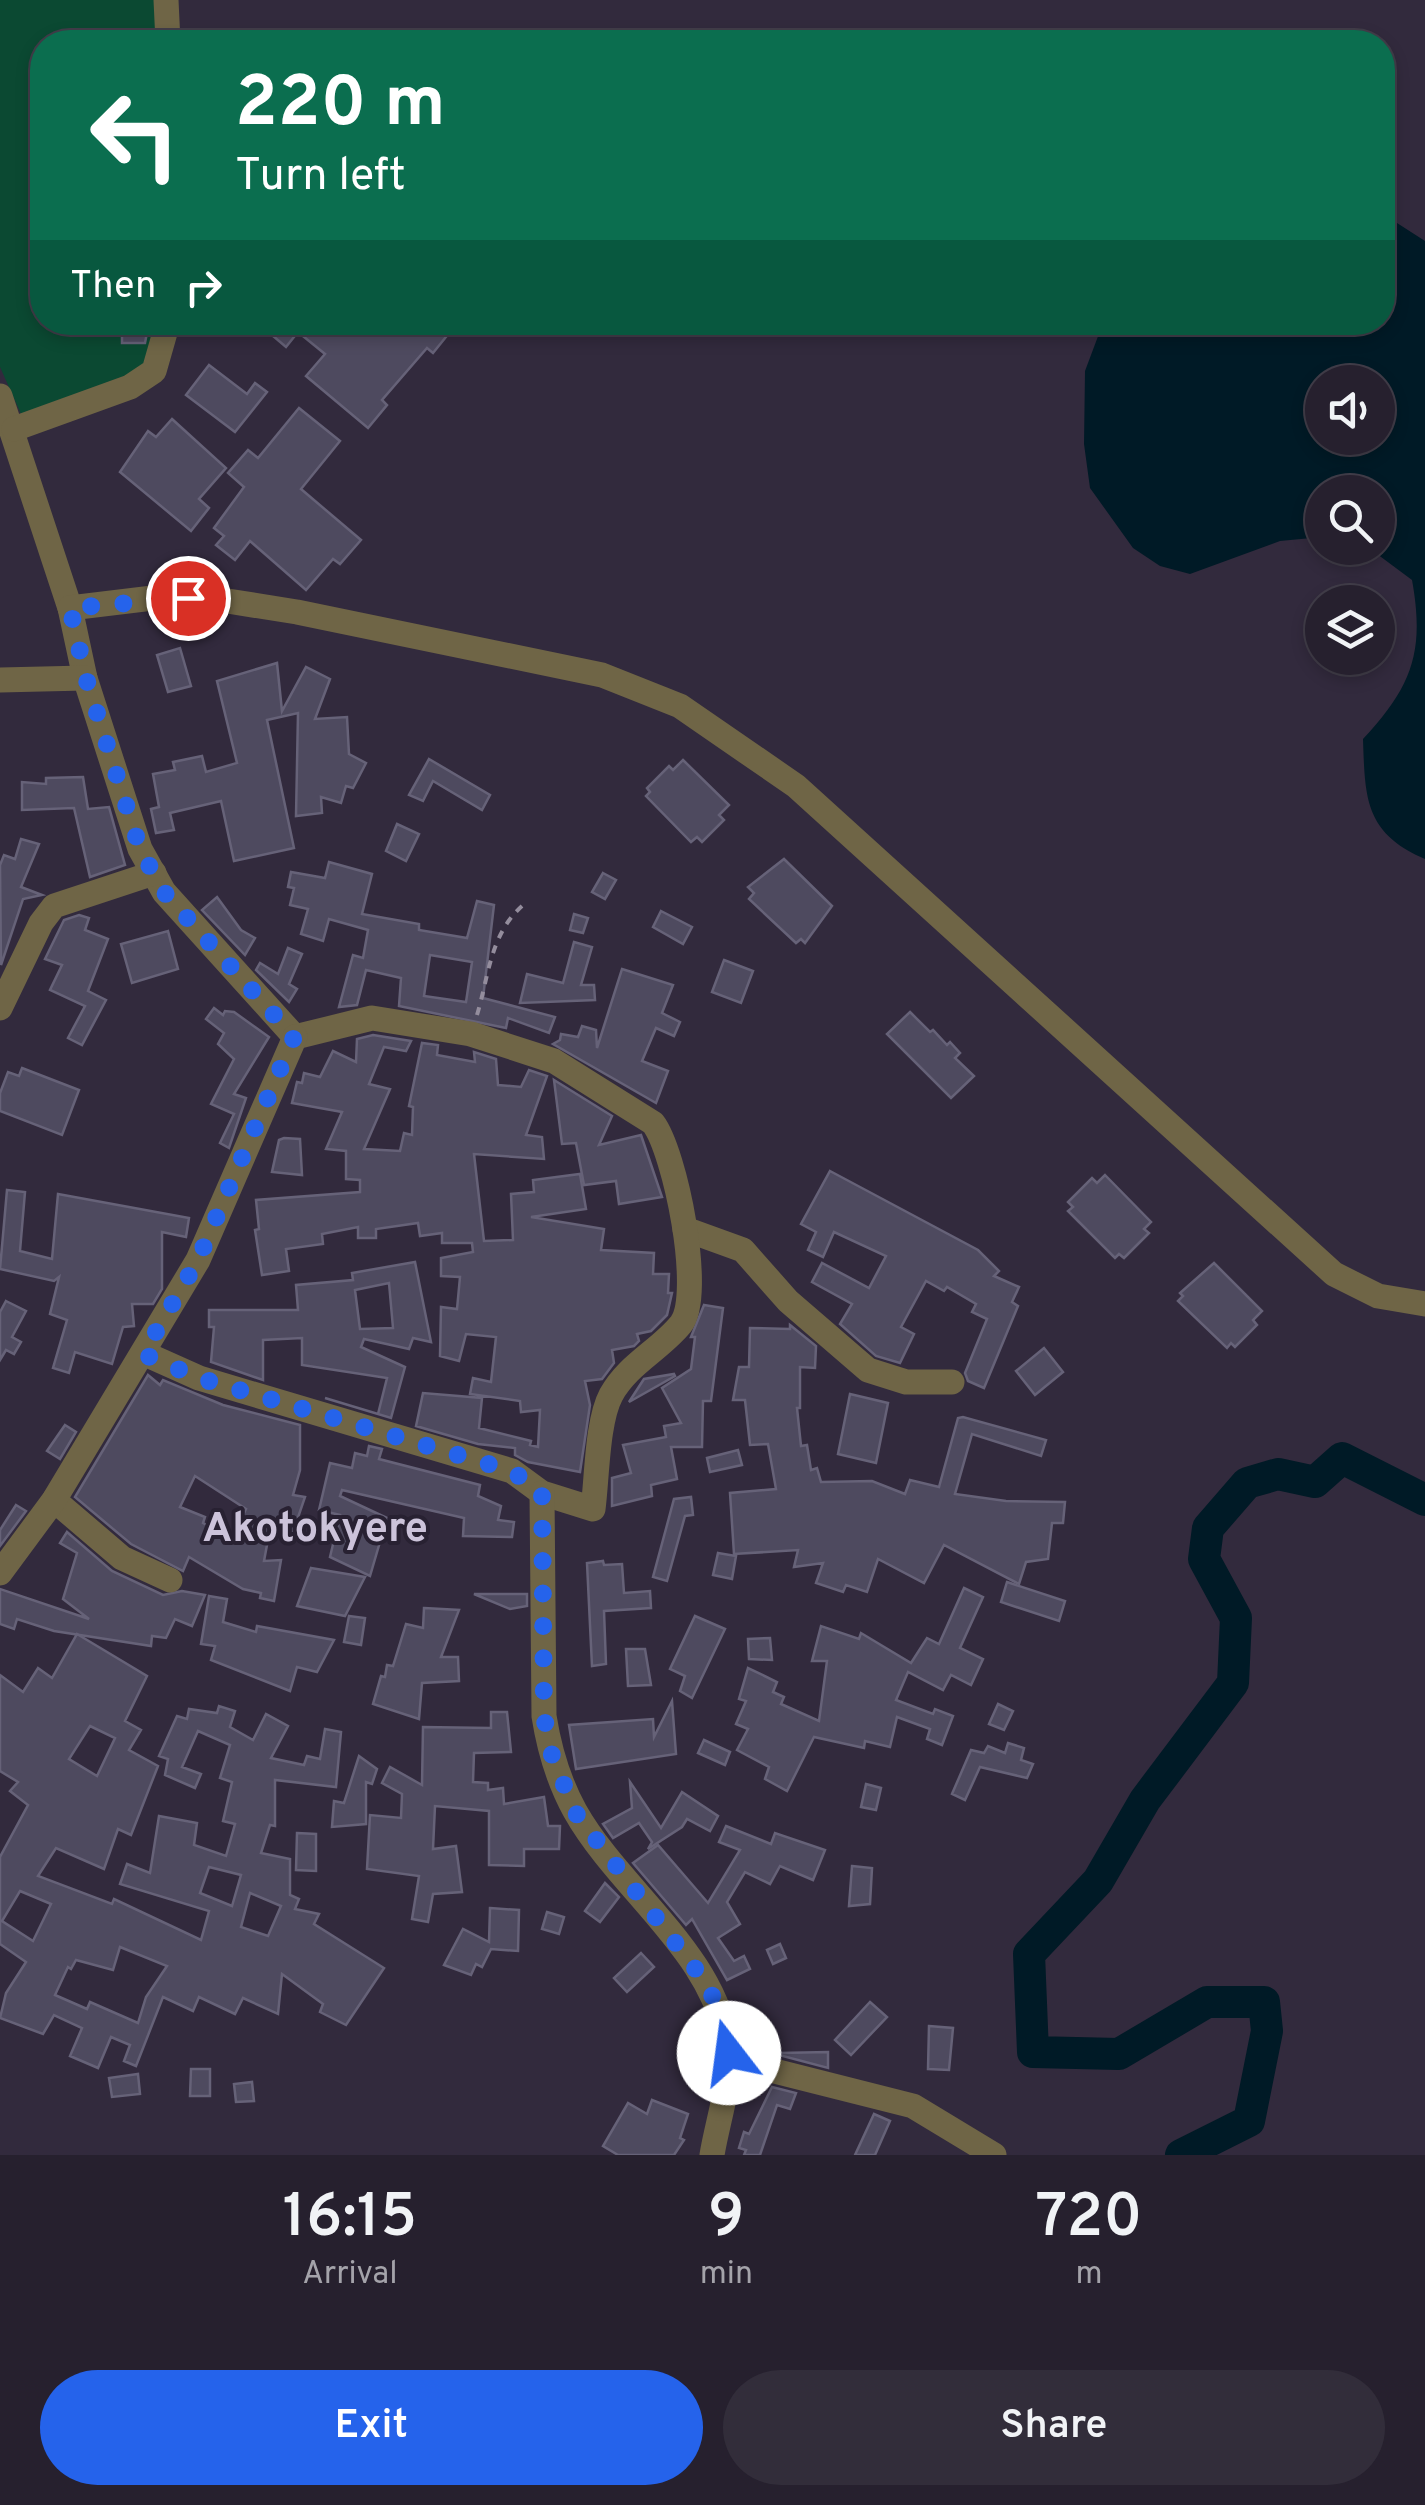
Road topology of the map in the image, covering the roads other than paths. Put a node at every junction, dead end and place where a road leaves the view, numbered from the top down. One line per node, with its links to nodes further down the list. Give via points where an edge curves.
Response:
1 (166, 0): 2 (street)
2 (167, 30)
3 (164, 335): 5 (street, via 154,371)
4 (0, 396): 5 (street)
5 (14, 429): 6 (street)
6 (70, 608): 7 (street); 13 (street, via 216,598 602,676 680,706 796,786 1334,1274 1378,1296)
7 (86, 678): 8 (street); 9 (street, via 140,849)
8 (0, 680)
9 (154, 873): 10 (street, via 54,906); 11 (street)
10 (0, 1008)
11 (294, 1037): 12 (street, via 372,1018 471,1034 554,1061 654,1124); 14 (street, via 198,1260)
12 (686, 1229): 15 (street, via 742,1250 788,1301 868,1370 906,1382); 16 (street, via 692,1302 680,1326 635,1364 611,1396 592,1510)
13 (1425, 1304)
14 (143, 1354): 16 (street, via 199,1378 512,1471); 17 (street)
15 (952, 1382)
16 (542, 1493): 20 (street, via 550,1750 575,1812 707,1984)
17 (54, 1500): 18 (street); 19 (street, via 122,1558)
18 (0, 1573)
19 (170, 1580)
20 (729, 2053): 21 (street); 22 (street, via 763,2068 913,2106)
21 (712, 2155)
22 (994, 2155)

